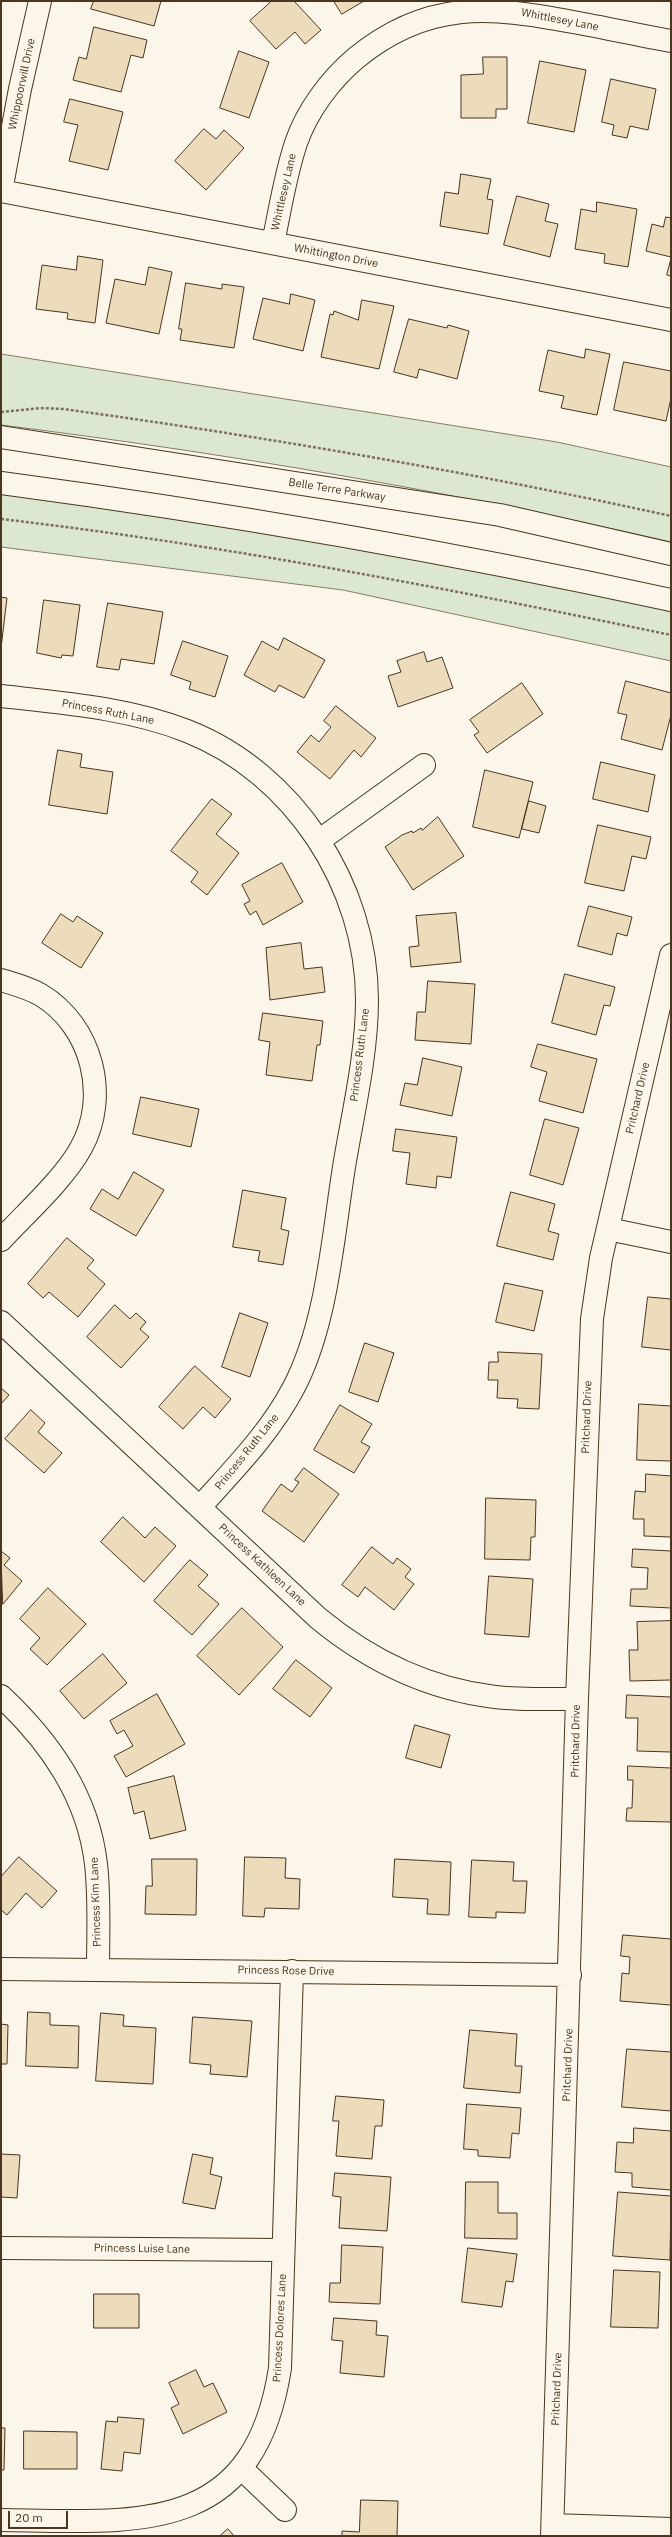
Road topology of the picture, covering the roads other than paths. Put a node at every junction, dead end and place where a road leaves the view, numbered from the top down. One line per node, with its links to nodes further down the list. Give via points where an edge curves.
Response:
1 (40, 1): 3 (street, Whippoorwill Drive)
2 (671, 41): 4 (street, Whittlesey Lane, via 503,10 473,10 442,15 394,32 351,62 309,115 292,154)
3 (1, 191): 4 (street, Whittington Drive)
4 (273, 244): 5 (street, Whittington Drive)
5 (671, 320)
6 (1, 437): 8 (street, Belle Terre Parkway, via 500,515)
7 (1, 483): 9 (street, via 326,532 545,573)
8 (671, 554)
9 (671, 600)
10 (1, 696): 12 (street, Princess Ruth Lane, via 140,717 194,734 225,751 262,778 294,808)
11 (424, 765): 12 (street)
12 (320, 840): 19 (street, Princess Ruth Lane, via 342,882 352,908 364,959 367,998 364,1040 325,1283 309,1349 287,1400 267,1430)
13 (671, 954): 15 (street, Pritchard Drive)
14 (1, 980): 16 (street, via 40,995 69,1021 90,1057 95,1101 90,1126 74,1159)
15 (608, 1229): 17 (street); 21 (street, Pritchard Drive, via 596,1290 591,1341)
16 (1, 1240)
17 (671, 1242)
18 (1, 1322): 19 (street, Princess Kathleen Lane)
19 (200, 1507): 21 (street, Princess Kathleen Lane, via 318,1618 382,1663 424,1681 481,1695)
20 (1, 1696): 23 (street, Princess Kim Lane, via 51,1751 71,1783 85,1816 94,1848 97,1876)
21 (577, 1699): 25 (street, Pritchard Drive)
22 (1, 1969): 23 (street, Princess Rose Drive)
23 (98, 1970): 24 (street, Princess Rose Drive)
24 (292, 1971): 25 (street, Princess Rose Drive); 27 (street, Princess Dolores Lane)
25 (570, 1976): 32 (street, Pritchard Drive)
26 (1, 2248): 27 (street, Princess Luise Lane)
27 (283, 2250): 28 (street, Princess Dolores Lane, via 280,2368 277,2388 261,2436)
28 (242, 2469): 29 (street); 30 (street, Princess Dolores Lane, via 210,2495 178,2512 160,2516 122,2521)
29 (285, 2510)
30 (1, 2520)
31 (671, 2529): 32 (street)
32 (553, 2531)

